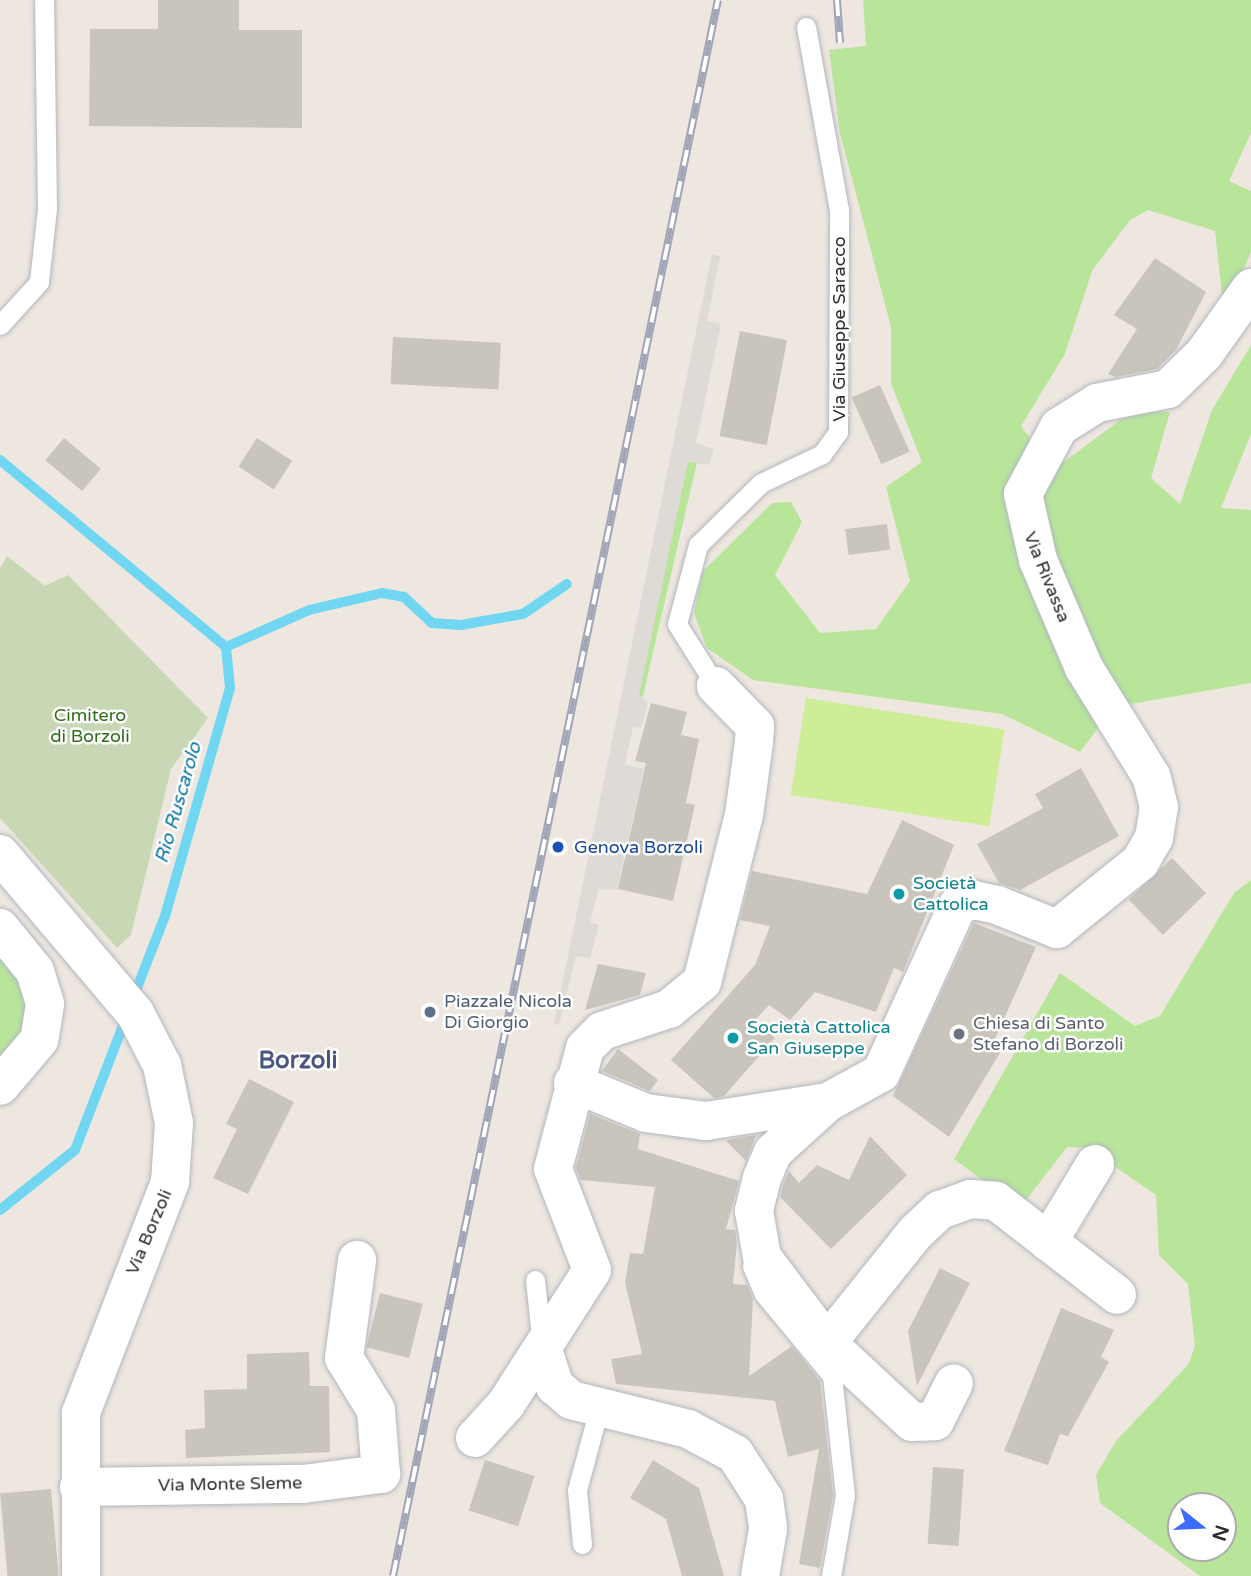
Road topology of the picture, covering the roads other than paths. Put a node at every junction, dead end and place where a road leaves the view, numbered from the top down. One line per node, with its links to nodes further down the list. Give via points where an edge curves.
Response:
1 (44, 0): 4 (lane, via 47,208 38,282)
2 (806, 27): 5 (lane, Via Giuseppe Saracco, via 839,210 838,432 822,454 761,483 698,545 677,624)
3 (1251, 288): 10 (street, Via Rivassa, via 1204,354 1168,389 1097,403 1059,427 1023,494 1026,525 1084,668 1151,776 1159,807 1154,838 1140,862 1057,929 997,905 974,900 958,905 881,1073)
4 (0, 326)
5 (716, 686): 8 (street, Via Giuseppe Saracco, via 755,726 744,815 702,982 669,1009 592,1039)
6 (0, 854): 22 (street, Via Borzoli, via 125,1002 167,1088 174,1123 170,1182 81,1413)
7 (0, 928): 9 (street, via 35,971 45,1004 39,1040)
8 (573, 1083): 10 (street, via 646,1113 706,1121); 18 (street, via 553,1169 592,1270)
9 (0, 1086)
10 (828, 1102): 11 (street)
11 (774, 1153): 17 (street, via 754,1211 762,1257); 26 (lane, via 749,1191 744,1247 764,1294 832,1376 845,1495)
12 (1095, 1164): 13 (street)
13 (1048, 1242): 16 (street); 17 (street, via 996,1201 957,1201 899,1251)
14 (357, 1260): 22 (street, Via Monte Sleme, via 344,1358 376,1410 381,1474 303,1484)
15 (535, 1280): 18 (lane)
16 (1117, 1295)
17 (827, 1343): 19 (street, via 919,1425 934,1422)
18 (543, 1350): 20 (street, via 560,1393); 21 (street)
19 (954, 1383)
20 (598, 1412): 23 (lane, via 577,1489); 25 (street, via 688,1429 735,1454 764,1499 768,1529)
21 (475, 1438)
22 (79, 1487): 24 (street, Via Borzoli)
23 (582, 1544)
24 (81, 1576)
25 (760, 1576)
26 (831, 1576)

